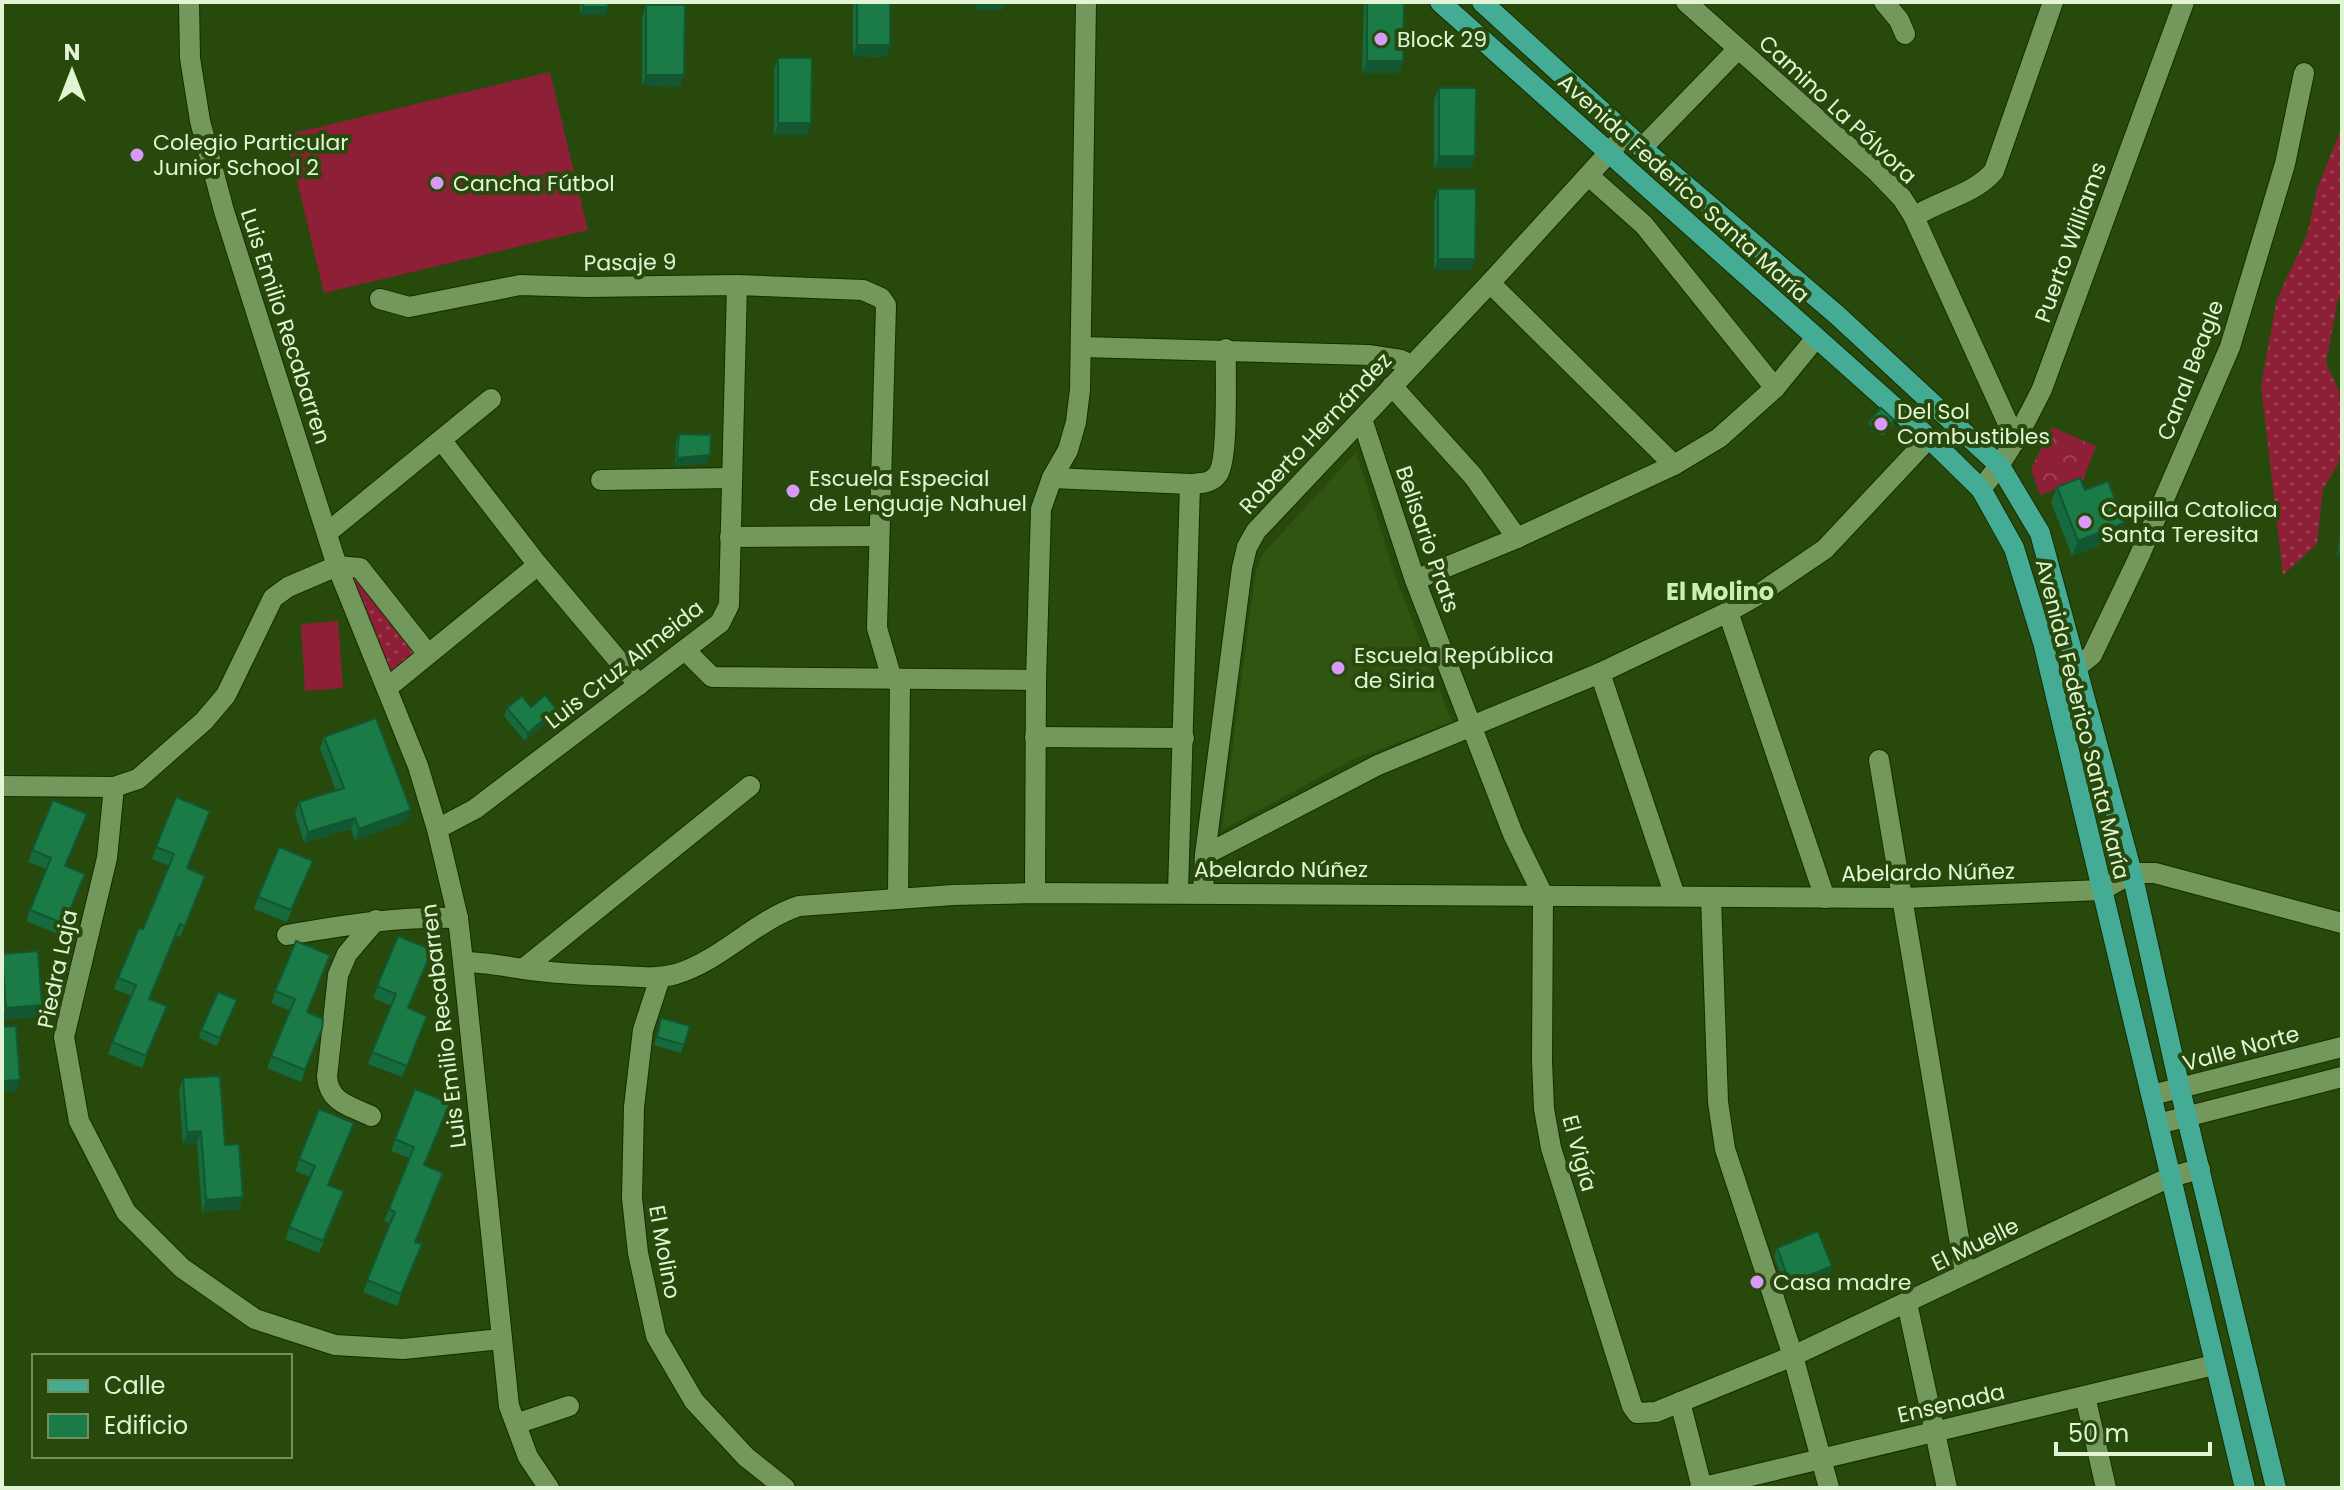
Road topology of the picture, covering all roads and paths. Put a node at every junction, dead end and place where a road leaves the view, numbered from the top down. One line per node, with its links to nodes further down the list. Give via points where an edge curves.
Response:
1 (189, 2): 38 (street, Luis Emilio Recabarren, via 190,58 200,121)
2 (1086, 2): 21 (street)
3 (1440, 2): 14 (main road, Avenida Federico Santa María)
4 (1482, 2): 12 (main road, Avenida Federico Santa María)
5 (1686, 2): 10 (street, Camino La Pólvora)
6 (1884, 2): 9 (street)
7 (2053, 2): 16 (street, via 1994,171 1985,181)
8 (2184, 2): 30 (street, Puerto Williams, via 2042,389)
9 (1905, 34)
10 (1738, 49): 13 (street); 16 (street, Camino La Pólvora, via 1877,172)
11 (2304, 73): 48 (street, Canal Beagle, via 2285,164 2230,347 2095,650)
12 (1626, 134): 13 (main road, Avenida Federico Santa María); 14 (street, Roberto Hernández)
13 (1642, 148): 32 (main road, Avenida Federico Santa María, via 1837,315)
14 (1609, 154): 15 (street, Roberto Hernández); 20 (main road, Avenida Federico Santa María)
15 (1589, 176): 17 (street, Roberto Hernández); 25 (street, via 1644,225)
16 (1914, 217): 30 (street, Camino La Pólvora)
17 (1490, 283): 23 (street, Roberto Hernández); 31 (street)
18 (737, 285): 19 (street, Pasaje 9, via 520,285 409,307); 33 (street, Luis Cruz Almeida); 39 (street, Pasaje 9, via 863,290 886,305)
19 (380, 299)
20 (1816, 338): 25 (street); 28 (main road, Avenida Federico Santa María)
21 (1082, 347): 22 (street); 34 (street, via 1076,422)
22 (1226, 349): 23 (street, via 1386,356); 36 (street, via 1221,469 1216,477)
23 (1412, 365): 24 (street, Roberto Hernández)
24 (1392, 386): 27 (street, Roberto Hernández); 41 (street, via 1473,476)
25 (1775, 388): 31 (street, via 1719,438)
26 (491, 399): 29 (street)
27 (1362, 419): 44 (street, Belisario Prats); 62 (street, Roberto Hernández, via 1268,516 1247,547)
28 (1929, 438): 37 (main road, Avenida Federico Santa María); 45 (street, via 1825,549)
29 (442, 441): 38 (street); 42 (street)
30 (2016, 441): 32 (street, Puerto Williams)
31 (1674, 465): 41 (street)
32 (2000, 466): 37 (street, Puerto Williams); 48 (main road, Avenida Federico Santa María, via 2040,533)
33 (732, 478): 35 (street); 40 (street, Luis Cruz Almeida)
34 (1052, 478): 36 (street); 51 (street, via 1041,509)
35 (601, 480)
36 (1199, 483): 56 (street)
37 (1981, 489): 63 (main road, Avenida Federico Santa María, via 2014,548)
38 (327, 533): 43 (street, Luis Emilio Recabarren)
39 (879, 536): 40 (street); 50 (street, via 877,628)
40 (730, 537): 46 (street, Luis Cruz Almeida, via 729,605 720,623)
41 (1517, 538): 44 (street)
42 (538, 565): 47 (street); 52 (street)
43 (337, 566): 47 (street, via 360,568); 53 (street, Luis Emilio Recabarren); 60 (street, via 273,598 226,695 138,779)
44 (1415, 580): 54 (street, Belisario Prats)
45 (1728, 612): 49 (street); 71 (street)
46 (685, 650): 50 (street, via 712,677); 52 (street, Luis Cruz Almeida)
47 (428, 654): 53 (street)
48 (2077, 667): 63 (main road, Avenida Federico Santa María)
49 (1600, 673): 54 (street); 68 (street)
50 (896, 679): 51 (street); 70 (street)
51 (1036, 680): 55 (street)
52 (639, 685): 61 (street, Luis Cruz Almeida, via 475,809)
53 (387, 688): 61 (street, Luis Emilio Recabarren)
54 (1473, 725): 62 (street, via 1378,765); 67 (street, Belisario Prats, via 1513,834)
55 (1035, 737): 56 (street); 65 (street)
56 (1184, 738): 64 (street)
57 (1879, 760): 72 (street)
58 (2, 786): 60 (street)
59 (750, 786): 78 (street)
60 (114, 787): 91 (street, Piedra Laja, via 107,858 64,1037 79,1121 126,1212 182,1268 255,1319 335,1345 403,1349)
61 (437, 829): 73 (street, Luis Emilio Recabarren)
62 (1205, 855): 66 (street, Roberto Hernández)
63 (2117, 882): 72 (street, Abelardo Núñez); 75 (street, Abelardo Núñez, via 2155,873); 82 (main road, Avenida Federico Santa María); 83 (main road, Avenida Federico Santa María)
64 (1178, 892): 65 (street, Abelardo Núñez); 66 (street, Abelardo Núñez)
65 (1035, 893): 70 (street, Abelardo Núñez)
66 (1203, 893): 67 (street, Abelardo Núñez)
67 (1543, 895): 68 (street, Abelardo Núñez); 97 (street, El Vigía, via 1544,1109 1551,1148)
68 (1675, 896): 69 (street, Abelardo Núñez)
69 (1711, 897): 71 (street, Abelardo Núñez); 92 (street, via 1718,1102 1725,1149)
70 (898, 898): 79 (street, Abelardo Núñez, via 810,905 776,914 710,958)
71 (1825, 898): 72 (street, Abelardo Núñez)
72 (1904, 898): 89 (street)
73 (458, 918): 74 (street); 77 (street, Luis Emilio Recabarren)
74 (376, 920): 76 (street); 84 (street, via 347,954 338,975 327,1077 333,1097)
75 (2342, 923)
76 (287, 935)
77 (463, 962): 78 (street, Abelardo Núñez); 91 (street, Luis Emilio Recabarren)
78 (523, 969): 79 (street, Abelardo Núñez)
79 (660, 978): 102 (street, El Molino, via 643,1030 632,1198 656,1336 694,1401 746,1457)
80 (2342, 1047): 82 (street, Valle Norte)
81 (2342, 1077): 85 (street)
82 (2180, 1089): 83 (street, Valle Norte); 85 (main road, Avenida Federico Santa María)
83 (2152, 1095): 86 (main road, Avenida Federico Santa María)
84 (371, 1116)
85 (2187, 1117): 86 (street); 87 (main road, Avenida Federico Santa María)
86 (2158, 1124): 88 (main road, Avenida Federico Santa María)
87 (2200, 1169): 88 (street, El Muelle); 108 (main road, Avenida Federico Santa María)
88 (2170, 1177): 89 (street, El Muelle); 93 (main road, Avenida Federico Santa María)
89 (1965, 1274): 90 (street, El Muelle)
90 (1907, 1303): 92 (street, El Muelle); 99 (street)
91 (501, 1339): 98 (street, Luis Emilio Recabarren)
92 (1793, 1356): 95 (street, El Muelle); 100 (street)
93 (2214, 1365): 94 (street, Ensenada); 107 (main road, Avenida Federico Santa María)
94 (2085, 1396): 99 (street, Ensenada); 106 (street)
95 (1680, 1402): 97 (street, El Muelle); 103 (street)
96 (569, 1406): 98 (street)
97 (1637, 1413)
98 (516, 1424): 101 (street, Luis Emilio Recabarren, via 528,1457)
99 (1935, 1432): 100 (street, Ensenada); 105 (street)
100 (1822, 1459): 103 (street, Ensenada); 104 (street)
101 (549, 1488)
102 (785, 1488)
103 (1702, 1488)
104 (1829, 1488)
105 (1947, 1488)
106 (2106, 1488)
107 (2245, 1488)
108 (2276, 1488)

